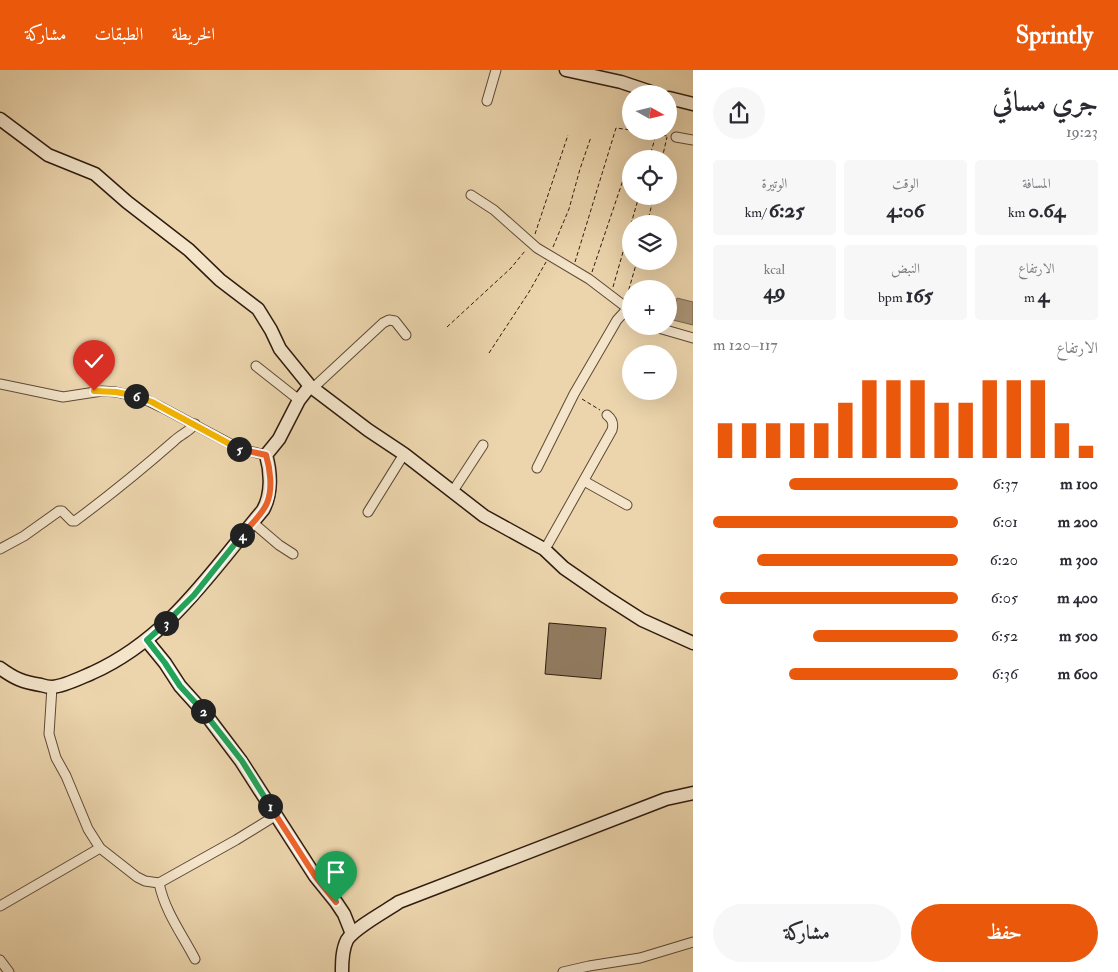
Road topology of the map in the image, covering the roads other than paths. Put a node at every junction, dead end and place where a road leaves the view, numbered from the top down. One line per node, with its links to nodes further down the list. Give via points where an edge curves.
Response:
1 (496, 70): 6 (street)
2 (566, 70): 3 (street)
3 (580, 72): 4 (street)
4 (630, 85)
5 (678, 100): 7 (street)
6 (487, 101)
7 (693, 104)
8 (0, 119): 19 (street, via 48,155 94,174 251,303 263,316 280,349)
9 (678, 137): 10 (street)
10 (693, 140)
11 (471, 195): 12 (street, via 494,210 531,244 589,279)
12 (622, 304)
13 (622, 315): 26 (street, via 574,394)
14 (677, 334): 16 (street)
15 (406, 335): 19 (street, via 395,321 383,323)
16 (693, 338)
17 (256, 366): 20 (street)
18 (0, 384): 22 (street, via 63,397 102,391 129,394)
19 (312, 387): 20 (street); 24 (street)
20 (300, 400): 25 (street, via 279,440)
21 (607, 414): 27 (street, via 614,424 612,430)
22 (195, 424): 25 (street, via 240,449); 32 (street, via 141,471 75,521 59,510)
23 (483, 445): 28 (street)
24 (404, 454): 28 (street); 30 (street)
25 (266, 455): 31 (street, via 269,496 263,510)
26 (537, 468)
27 (584, 481): 29 (street); 33 (street)
28 (452, 491): 33 (street, via 484,516)
29 (627, 505)
30 (368, 512)
31 (252, 522): 34 (street); 35 (street, via 194,595)
32 (0, 549)
33 (544, 549): 36 (street, via 564,568 629,612)
34 (293, 554)
35 (147, 640): 38 (street, via 104,668); 40 (street, via 242,761)
36 (693, 643)
37 (0, 668): 38 (street, via 20,682)
38 (52, 687): 41 (street, via 49,734 56,758)
39 (693, 792): 44 (street, via 666,799 410,896)
40 (275, 816): 42 (street); 44 (street, via 344,914)
41 (100, 848): 42 (street, via 137,877); 43 (street)
42 (159, 883): 47 (street, via 168,910)
43 (0, 906)
44 (352, 934): 49 (street, via 345,945)
45 (693, 942): 50 (street, via 640,958)
46 (0, 960): 48 (street)
47 (195, 960)
48 (9, 972)
49 (342, 972)
50 (563, 972)

